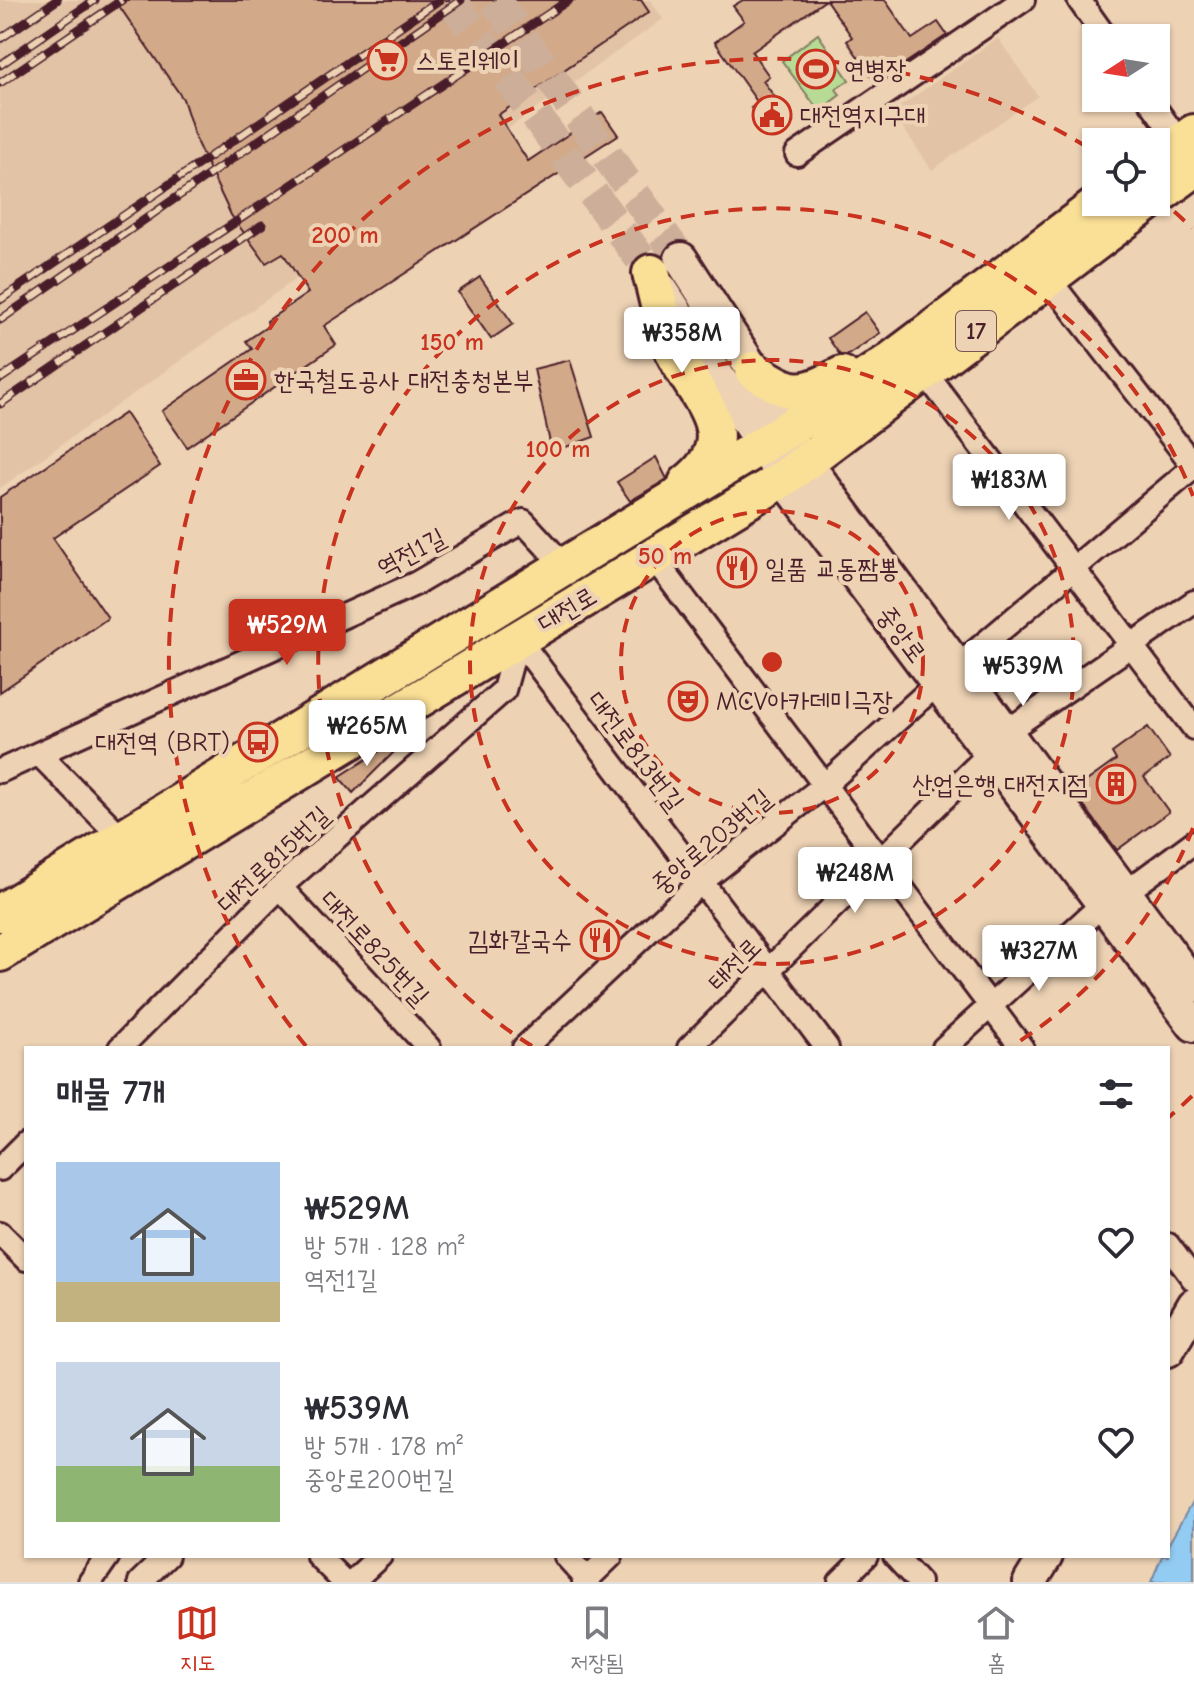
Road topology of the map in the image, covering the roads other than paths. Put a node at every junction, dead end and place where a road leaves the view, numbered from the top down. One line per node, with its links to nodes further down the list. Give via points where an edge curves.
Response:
1 (1023, 0): 5 (street)
2 (1079, 0): 3 (street)
3 (1096, 24)
4 (1157, 112): 6 (street)
5 (797, 154)
6 (1185, 158): 7 (main road)
7 (1170, 178)
8 (1082, 216): 12 (main road, 대전로 / 17)
9 (1130, 216): 11 (main road, 대전로 / 17)
10 (666, 266): 13 (main road, 중앙로); 15 (main road, 중앙로); 18 (main road, via 673,350 715,423 713,451 702,471)
11 (1047, 277): 14 (main road, 대전로 / 17); 16 (street)
12 (889, 362): 13 (main road, via 853,370 808,393 786,391); 15 (main road, 대전로 / 17)
13 (753, 370): 15 (main road, 중앙로)
14 (923, 370): 17 (main road, 대전로 / 17); 21 (street)
15 (772, 438): 17 (main road, 중앙로); 18 (main road, 대전로 / 17)
16 (1194, 466): 21 (street, 중앙로203번길)
17 (795, 471): 19 (main road, 대전로 / 17); 25 (main road, 중앙로)
18 (636, 524): 20 (main road, 대전로 / 17)
19 (653, 557): 23 (main road, 대전로 / 17); 30 (street)
20 (566, 568): 28 (street, 역전1길, via 523,521 417,583); 31 (main road, 대전로 / 17)
21 (1072, 568): 24 (street); 25 (street, 중앙로203번길)
22 (1194, 602): 24 (street, 태전로)
23 (518, 639): 34 (street, 대전로813번길); 35 (street, 대전로815번길, via 504,690); 38 (main road, 대전로 / 17)
24 (1130, 648): 26 (street); 27 (street, 태전로)
25 (948, 675): 27 (main road, 중앙로); 30 (street, 중앙로203번길)
26 (1194, 728)
27 (999, 742): 33 (street, 태전로); 36 (main road, 중앙로)
28 (39, 754): 29 (street, 역전1길); 31 (street)
29 (0, 771)
30 (826, 784): 33 (street); 34 (street, 중앙로203번길)
31 (122, 838): 37 (main road, 대전로 / 17)
32 (1194, 842): 36 (street)
33 (880, 858): 39 (street, 태전로); 41 (street)
34 (701, 882): 39 (street, 대전로813번길); 45 (street, 중앙로203번길)
35 (280, 887): 43 (street, 대전로815번길); 44 (street, 대전로825번길)
36 (1114, 898): 40 (main road, 중앙로); 41 (street); 42 (main road, 중앙로)
37 (0, 913)
38 (0, 953)
39 (767, 970): 46 (street, 태전로); 47 (street, 대전로813번길)
40 (1194, 986)
41 (991, 1006): 48 (street); 49 (street)
42 (1194, 1025)
43 (122, 1046)
44 (427, 1046)
45 (526, 1046)
46 (691, 1046)
47 (825, 1046)
48 (946, 1046)
49 (1021, 1046)
50 (24, 1145): 51 (street)
51 (0, 1169)
52 (0, 1233): 54 (street)
53 (1170, 1248): 55 (street)
54 (24, 1257)
55 (1194, 1280)
56 (1194, 1305): 57 (main road)
57 (1170, 1347)
58 (107, 1558): 68 (street)
59 (165, 1558): 69 (street)
60 (320, 1558): 70 (street)
61 (378, 1558): 71 (street)
62 (568, 1558): 67 (street)
63 (609, 1558): 67 (street)
64 (864, 1558): 72 (street)
65 (897, 1558): 73 (street)
66 (1045, 1558): 74 (main road)
67 (585, 1581)
68 (90, 1582)
69 (140, 1582)
70 (344, 1582)
71 (352, 1582)
72 (840, 1582)
73 (919, 1582)
74 (1030, 1582)

